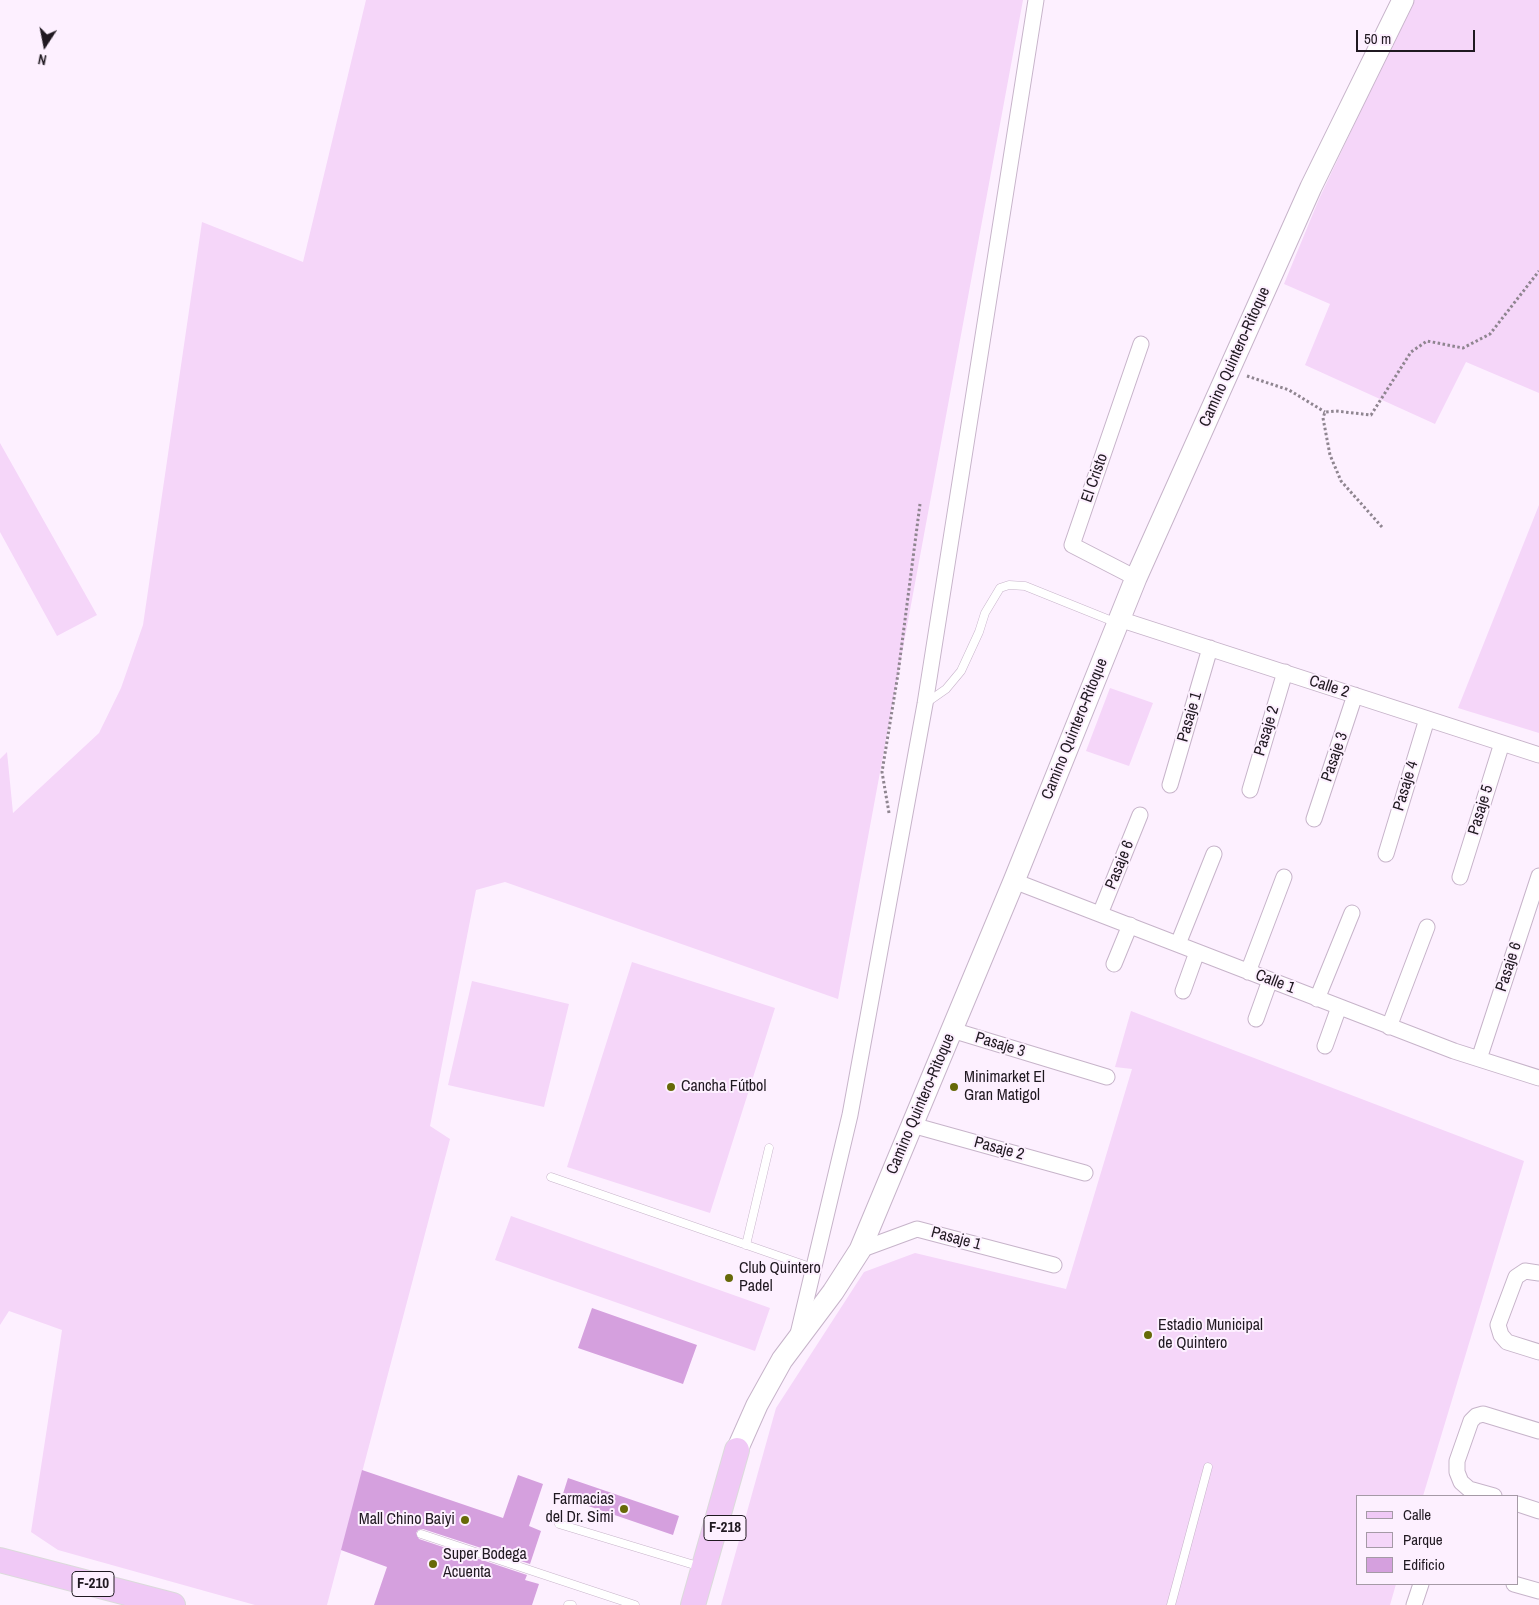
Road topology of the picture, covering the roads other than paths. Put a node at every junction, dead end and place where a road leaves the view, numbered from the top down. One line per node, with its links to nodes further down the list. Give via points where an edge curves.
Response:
1 (1036, 0): 9 (street)
2 (1403, 0): 4 (main road, Camino Quintero-Ritoque / F-218, via 1310,187)
3 (1141, 344): 4 (street, El Cristo, via 1072,545)
4 (1136, 578): 5 (main road, Camino Quintero-Ritoque / F-218)
5 (1118, 621): 6 (street, Calle 2); 9 (lane, via 1025,586 1000,588 985,613 961,671 946,689); 22 (main road, Camino Quintero-Ritoque / F-218)
6 (1210, 648): 7 (street, Calle 2); 13 (street, Pasaje 1)
7 (1285, 672): 8 (street, Calle 2); 14 (street, Pasaje 2)
8 (1356, 695): 10 (street, Calle 2); 16 (street, Pasaje 3)
9 (925, 704): 49 (street, via 850,1115)
10 (1427, 719): 11 (street, Calle 2); 18 (street, Pasaje 4)
11 (1502, 743): 12 (street, Calle 2); 21 (street, Pasaje 5)
12 (1539, 755)
13 (1170, 785)
14 (1250, 790)
15 (1140, 815): 24 (street, Pasaje 6)
16 (1314, 819)
17 (1214, 854): 27 (street)
18 (1386, 854)
19 (1284, 876): 30 (street)
20 (1539, 876): 39 (street, Pasaje 6)
21 (1460, 877)
22 (1014, 881): 24 (street, Calle 1); 37 (main road, Camino Quintero-Ritoque / F-218)
23 (1352, 913): 33 (street)
24 (1100, 914): 25 (street, Calle 1)
25 (1130, 925): 27 (street, Calle 1); 29 (street)
26 (1427, 927): 36 (street)
27 (1178, 944): 28 (street, Calle 1)
28 (1197, 952): 30 (street, Calle 1); 32 (street)
29 (1114, 964)
30 (1248, 972): 31 (street, Calle 1)
31 (1270, 980): 33 (street, Calle 1); 35 (street)
32 (1183, 991)
33 (1317, 999): 34 (street, Calle 1)
34 (1339, 1007): 36 (street, Calle 1); 38 (street)
35 (1256, 1019)
36 (1388, 1027): 39 (street, Calle 1)
37 (952, 1030): 40 (street, Pasaje 3); 42 (main road, Camino Quintero-Ritoque / F-218)
38 (1325, 1046)
39 (1479, 1059): 41 (street, Calle 1)
40 (1106, 1077)
41 (1539, 1078)
42 (912, 1126): 44 (street, Pasaje 2); 47 (main road, Camino Quintero-Ritoque / F-218)
43 (769, 1148): 46 (lane)
44 (1085, 1173)
45 (551, 1177): 46 (lane)
46 (746, 1245): 49 (lane)
47 (860, 1250): 48 (street, Pasaje 1, via 917,1229); 51 (main road, Camino Quintero-Ritoque / F-218)
48 (1054, 1265)
49 (813, 1268): 51 (street)
50 (1539, 1273): 52 (street, via 1525,1272 1516,1277 1499,1320 1499,1330 1507,1342)
51 (797, 1338): 54 (main road, Camino Quintero-Ritoque / F-218, via 769,1382)
52 (1539, 1352)
53 (1539, 1431): 56 (street, via 1483,1414 1474,1418 1457,1461 1457,1472 1461,1482 1470,1489)
54 (737, 1450): 62 (main road, Camino Quintero-Ritoque / F-218); 69 (main road, Camino Quintero-Ritoque / F-218)
55 (1208, 1467): 70 (lane)
56 (1491, 1495)
57 (1519, 1504): 58 (street)
58 (1539, 1510)
59 (559, 1524): 62 (lane)
60 (421, 1534): 67 (lane)
61 (3, 1563): 66 (main road, F-210)
62 (703, 1567): 68 (main road, Camino Quintero-Ritoque / F-218)
63 (1421, 1585): 71 (street)
64 (1518, 1585): 65 (street)
65 (1539, 1591)
66 (173, 1605)
67 (635, 1605)
68 (693, 1605)
69 (708, 1605)
70 (1171, 1605)
71 (1414, 1605)

